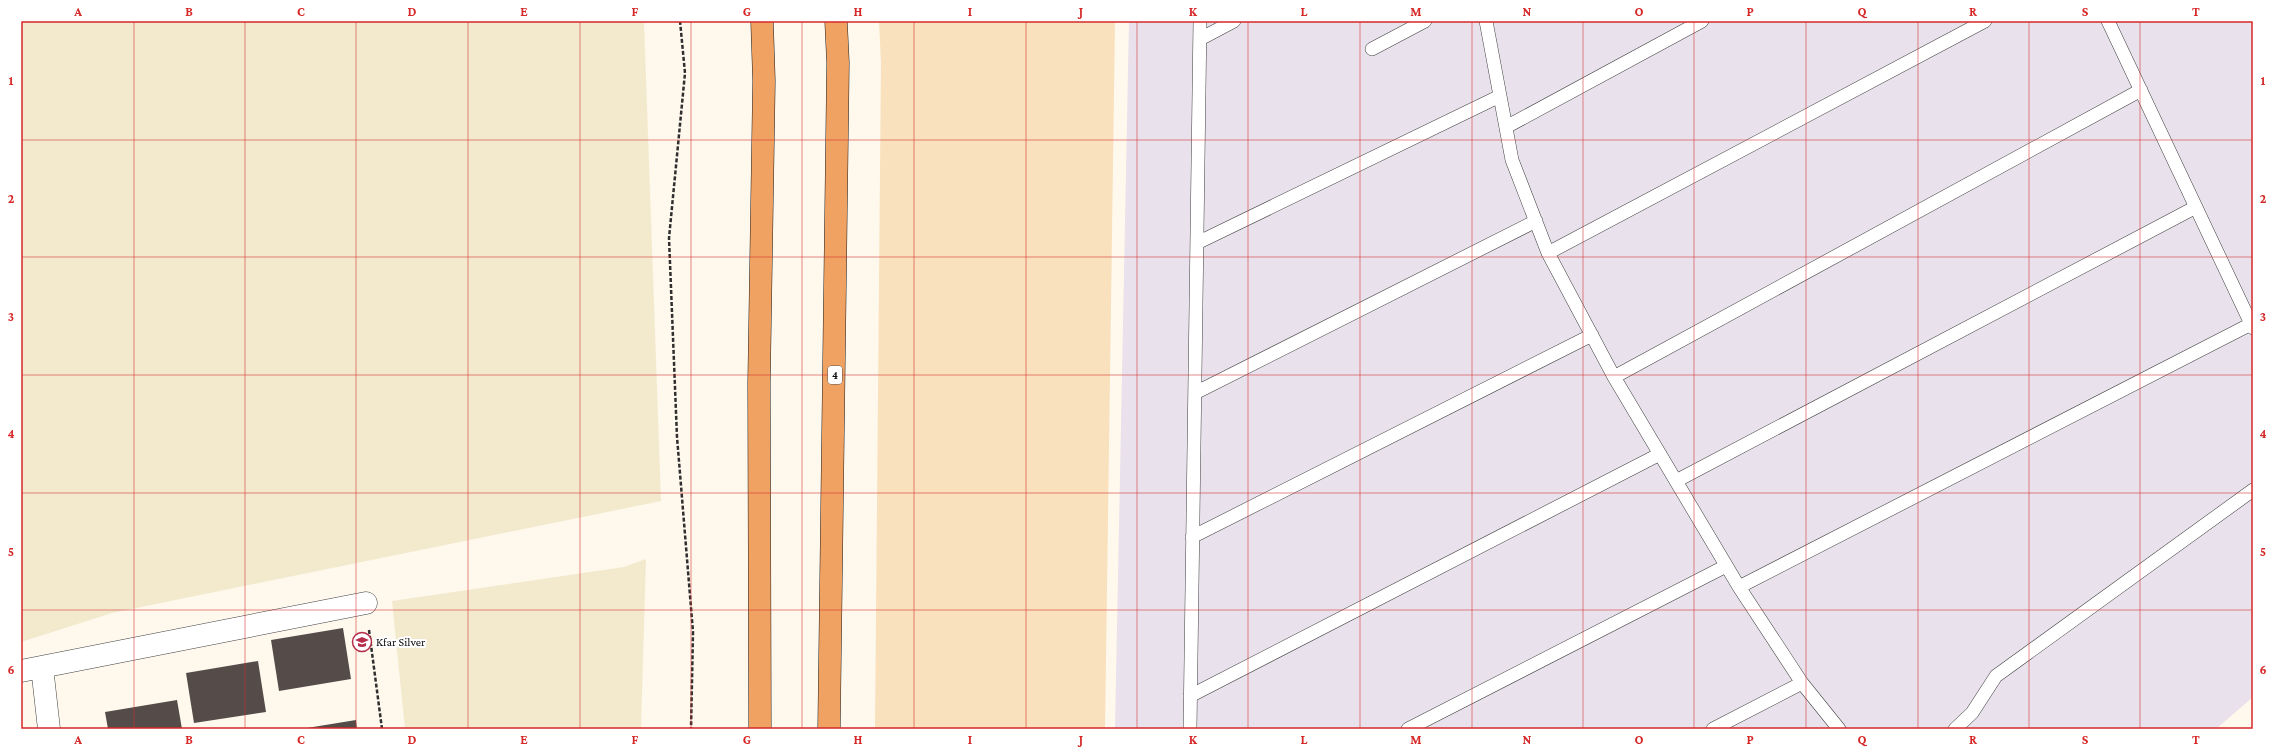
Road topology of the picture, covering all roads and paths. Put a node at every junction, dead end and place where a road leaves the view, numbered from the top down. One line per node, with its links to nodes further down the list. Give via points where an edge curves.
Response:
1 (680, 21): 37 (path, via 685,73 669,238 677,437 693,632)
2 (762, 21): 38 (highway, via 764,81 759,383)
3 (836, 21): 39 (highway, 4, via 838,94)
4 (1200, 21): 11 (lane)
5 (1234, 21): 11 (lane)
6 (1425, 21): 12 (lane)
7 (1486, 21): 14 (lane)
8 (1702, 21): 15 (lane)
9 (1985, 21): 19 (lane)
10 (2108, 21): 13 (lane)
11 (1200, 39): 18 (lane)
12 (1372, 49)
13 (2141, 90): 16 (lane); 22 (lane)
14 (1500, 96): 15 (lane); 18 (lane)
15 (1506, 127): 17 (lane, via 1512,160)
16 (2196, 207): 20 (lane); 25 (lane)
17 (1536, 221): 19 (lane); 23 (lane)
18 (1197, 243): 23 (lane)
19 (1548, 253): 21 (lane)
20 (2252, 326): 29 (lane)
21 (1592, 335): 22 (lane); 27 (lane)
22 (1614, 377): 24 (lane)
23 (1194, 393): 27 (lane)
24 (1660, 454): 25 (lane); 34 (lane)
25 (1676, 481): 28 (lane)
26 (2253, 490): 44 (lane, via 1996,676 1972,713)
27 (1192, 537): 34 (lane)
28 (1726, 566): 29 (lane); 41 (lane)
29 (1739, 587): 33 (lane)
30 (366, 603): 31 (street); 36 (path)
31 (42, 667): 32 (street); 35 (street)
32 (21, 671)
33 (1802, 683): 42 (lane); 43 (lane)
34 (1190, 696): 40 (lane)
35 (49, 729)
36 (382, 729)
37 (691, 729)
38 (760, 729)
39 (829, 729)
40 (1190, 729)
41 (1408, 729)
42 (1713, 729)
43 (1839, 729)
44 (1955, 729)

